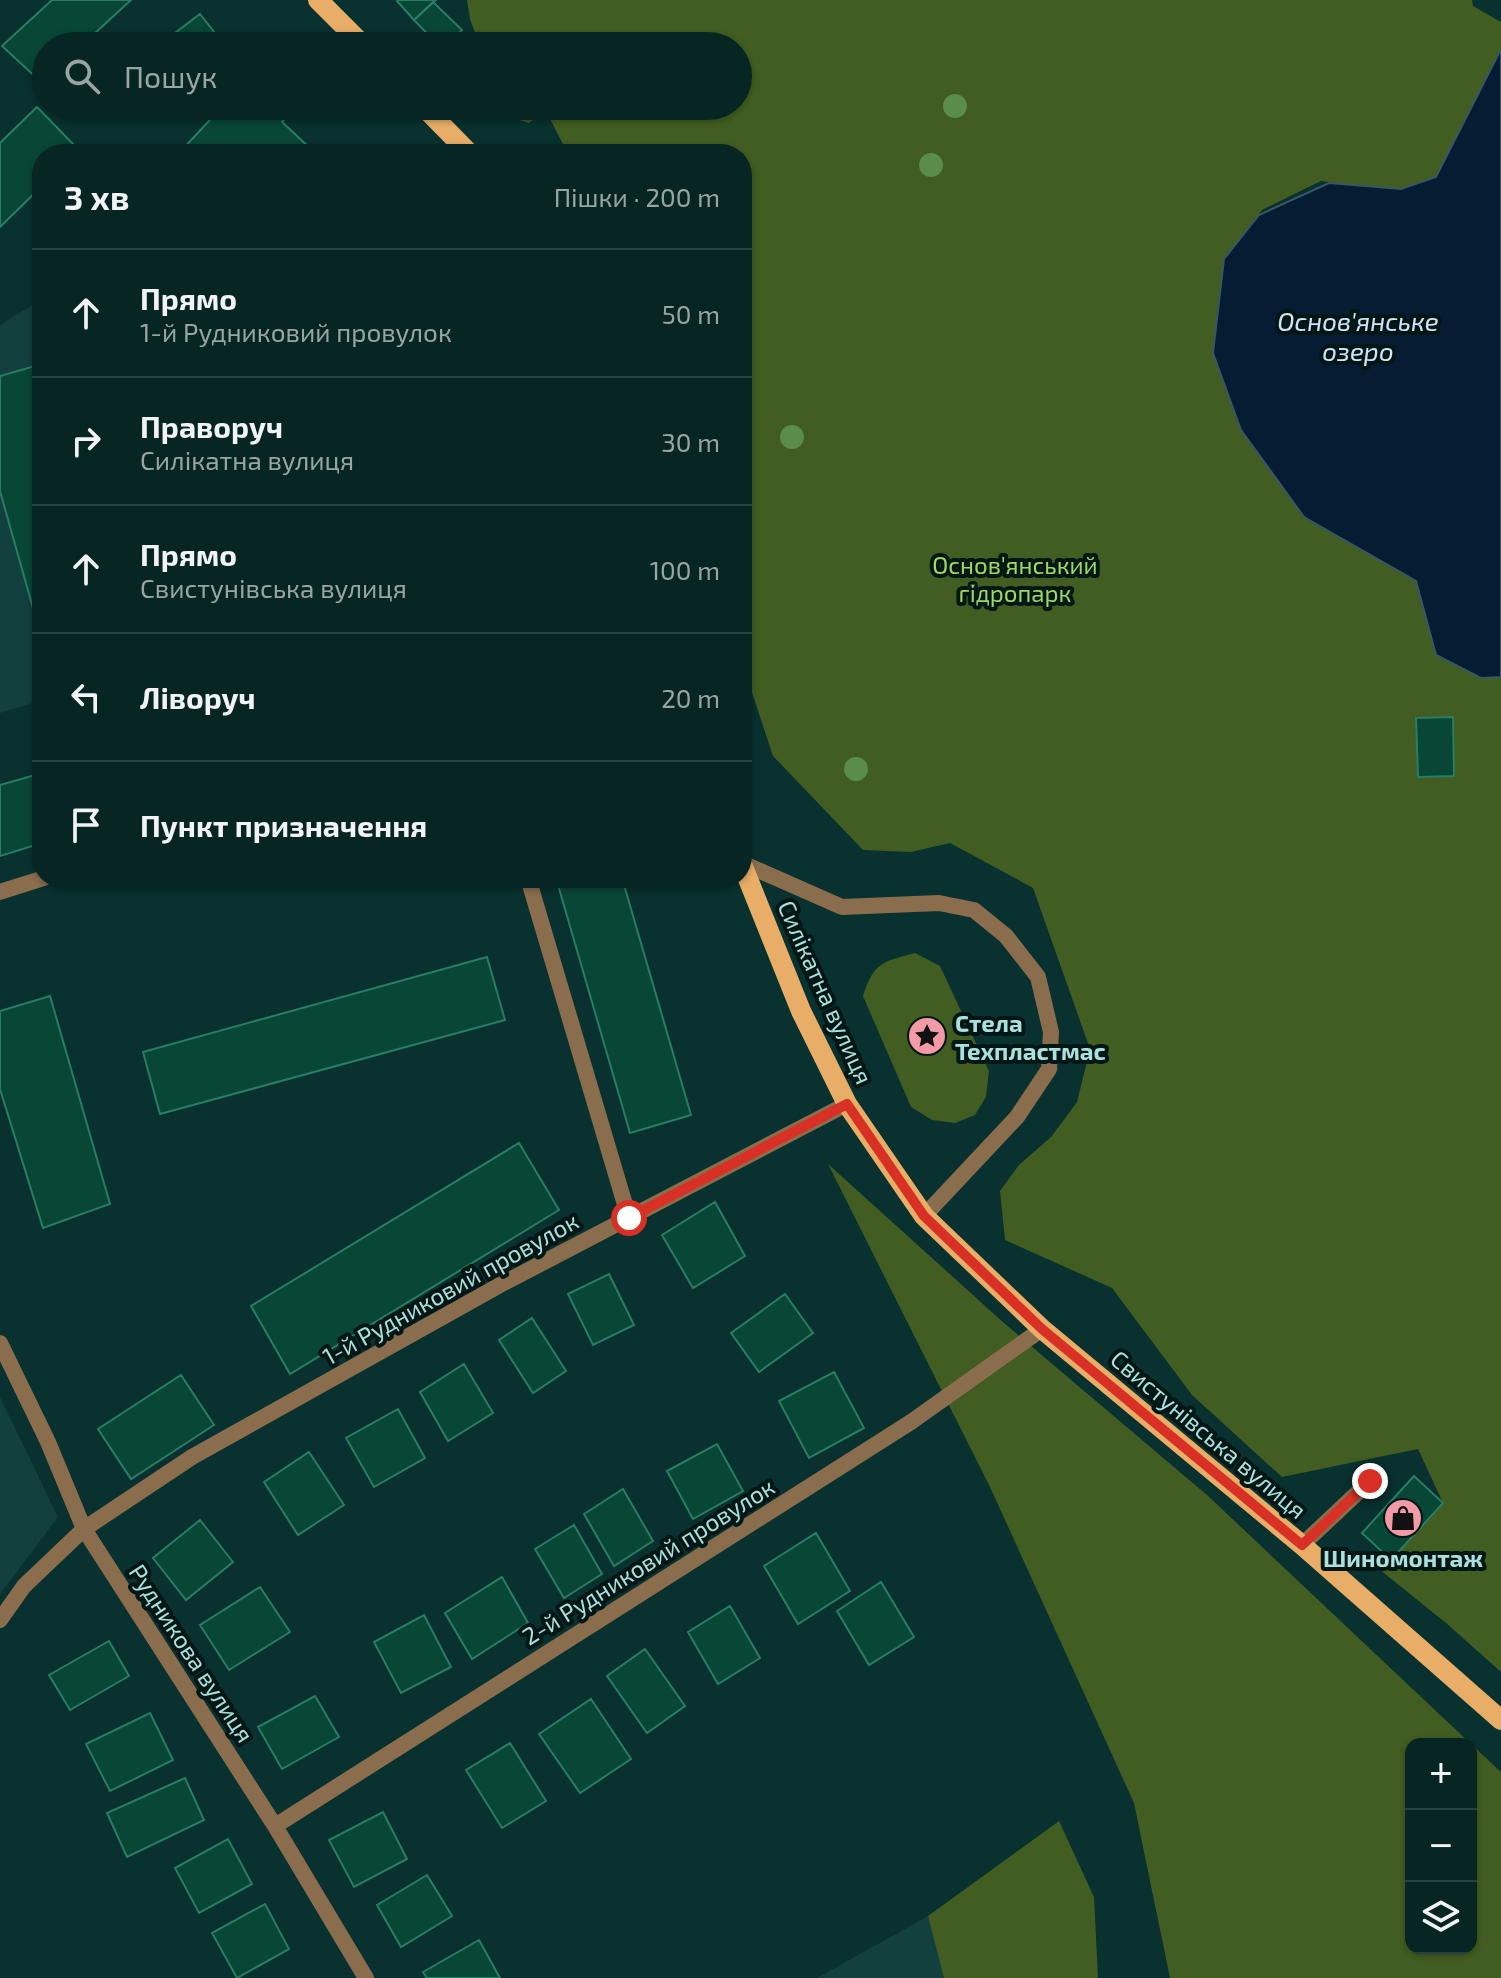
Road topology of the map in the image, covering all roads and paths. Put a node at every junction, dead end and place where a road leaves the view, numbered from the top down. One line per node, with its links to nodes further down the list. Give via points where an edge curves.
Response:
1 (318, 0): 2 (main road)
2 (350, 32)
3 (437, 120): 4 (main road)
4 (460, 144)
5 (752, 868): 11 (street, via 842,907 939,903 974,910 1006,936 1038,977 1051,1032 1049,1069 1017,1117)
6 (32, 882): 9 (street)
7 (531, 888): 12 (street)
8 (752, 888): 10 (main road, Силікатна вулиця, via 801,1011)
9 (0, 892)
10 (847, 1104): 11 (main road, Силікатна вулиця); 12 (street, 1-й Рудниковий провулок)
11 (924, 1216): 13 (main road, Свистунівська вулиця)
12 (629, 1218): 16 (street, 1-й Рудниковий провулок, via 192,1457)
13 (1042, 1329): 17 (main road, Свистунівська вулиця); 20 (street, 2-й Рудниковий провулок, via 911,1422)
14 (0, 1343): 16 (street, Рудникова вулиця)
15 (1370, 1481): 17 (street)
16 (84, 1529): 18 (street, 1-й Рудниковий провулок, via 24,1586); 20 (street, Рудникова вулиця)
17 (1302, 1545): 19 (main road, Свистунівська вулиця)
18 (0, 1620)
19 (1501, 1720)
20 (275, 1826): 21 (street, Рудникова вулиця)
21 (366, 1978)

